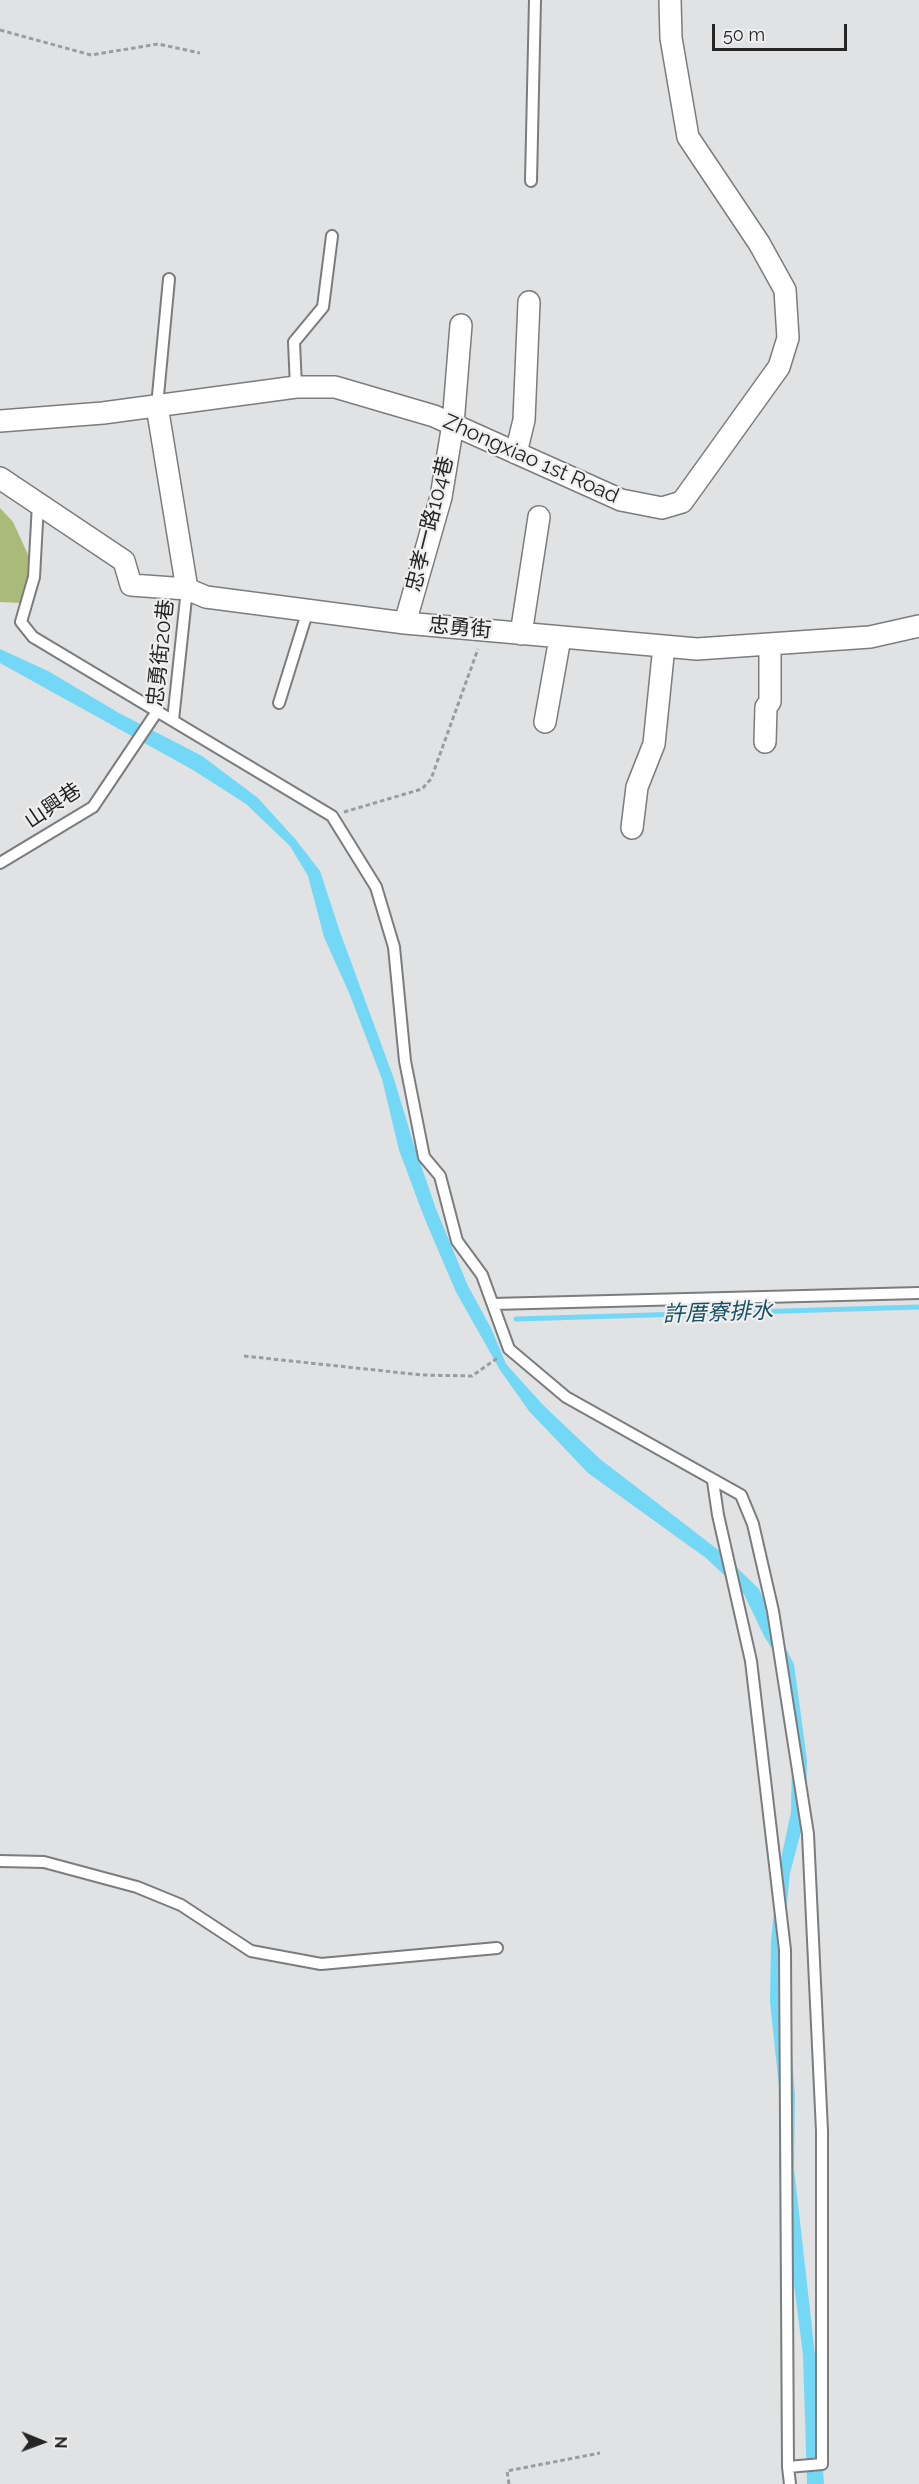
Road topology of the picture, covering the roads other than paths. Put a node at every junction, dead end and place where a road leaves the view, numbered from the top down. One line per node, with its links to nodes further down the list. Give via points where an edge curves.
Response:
1 (535, 0): 3 (lane)
2 (670, 0): 12 (street, Zhongxiao 1st Road, via 671,38 688,137 759,243 784,290 788,338 779,367 682,502 662,508 621,500)
3 (531, 181)
4 (332, 236): 8 (lane, via 323,307 294,342)
5 (169, 279): 9 (lane)
6 (529, 302): 12 (street, via 524,420)
7 (462, 325): 11 (street, 忠孝一路104巷)
8 (296, 387): 9 (street, Zhongxiao 1st Road); 11 (street, Zhongxiao 1st Road, via 335,387)
9 (156, 406): 10 (street, Zhongxiao 1st Road); 16 (street)
10 (0, 421)
11 (453, 424): 12 (street, Zhongxiao 1st Road); 18 (street, 忠孝一路104巷, via 441,497)
12 (516, 453)
13 (0, 478): 14 (street)
14 (38, 504): 16 (street, 忠勇街, via 124,561 131,585); 25 (lane, via 34,577 21,622 33,637)
15 (539, 517): 20 (street)
16 (187, 589): 17 (street, 忠勇街, via 206,597); 26 (lane, 忠勇街20巷)
17 (308, 610): 18 (street, 忠勇街); 24 (lane)
18 (405, 623): 20 (street, 忠勇街)
19 (919, 626): 22 (street, 忠勇街, via 870,636)
20 (521, 634): 21 (street, 忠勇街)
21 (560, 638): 23 (street, 忠勇街); 27 (street)
22 (770, 645): 23 (street, 忠勇街, via 697,649); 28 (street)
23 (664, 646): 29 (street, via 654,744 637,787)
24 (279, 703)
25 (158, 710): 26 (lane); 30 (lane, 山興巷, via 93,807)
26 (174, 720): 32 (lane, via 332,816 376,887 394,947 405,1061 424,1157 440,1176 457,1241 482,1275)
27 (545, 722)
28 (765, 742)
29 (632, 828)
30 (0, 863)
31 (919, 1293): 32 (lane)
32 (493, 1304): 33 (lane, via 510,1349 566,1397)
33 (712, 1481): 36 (lane, via 751,1660 785,1950); 36 (lane, via 741,1495 753,1524 772,1611 808,1834 822,2131 822,2464)
34 (0, 1861): 35 (lane, via 44,1862 137,1887 181,1905 251,1951 321,1964)
35 (497, 1948)
36 (788, 2467): 37 (lane)
37 (790, 2484)

